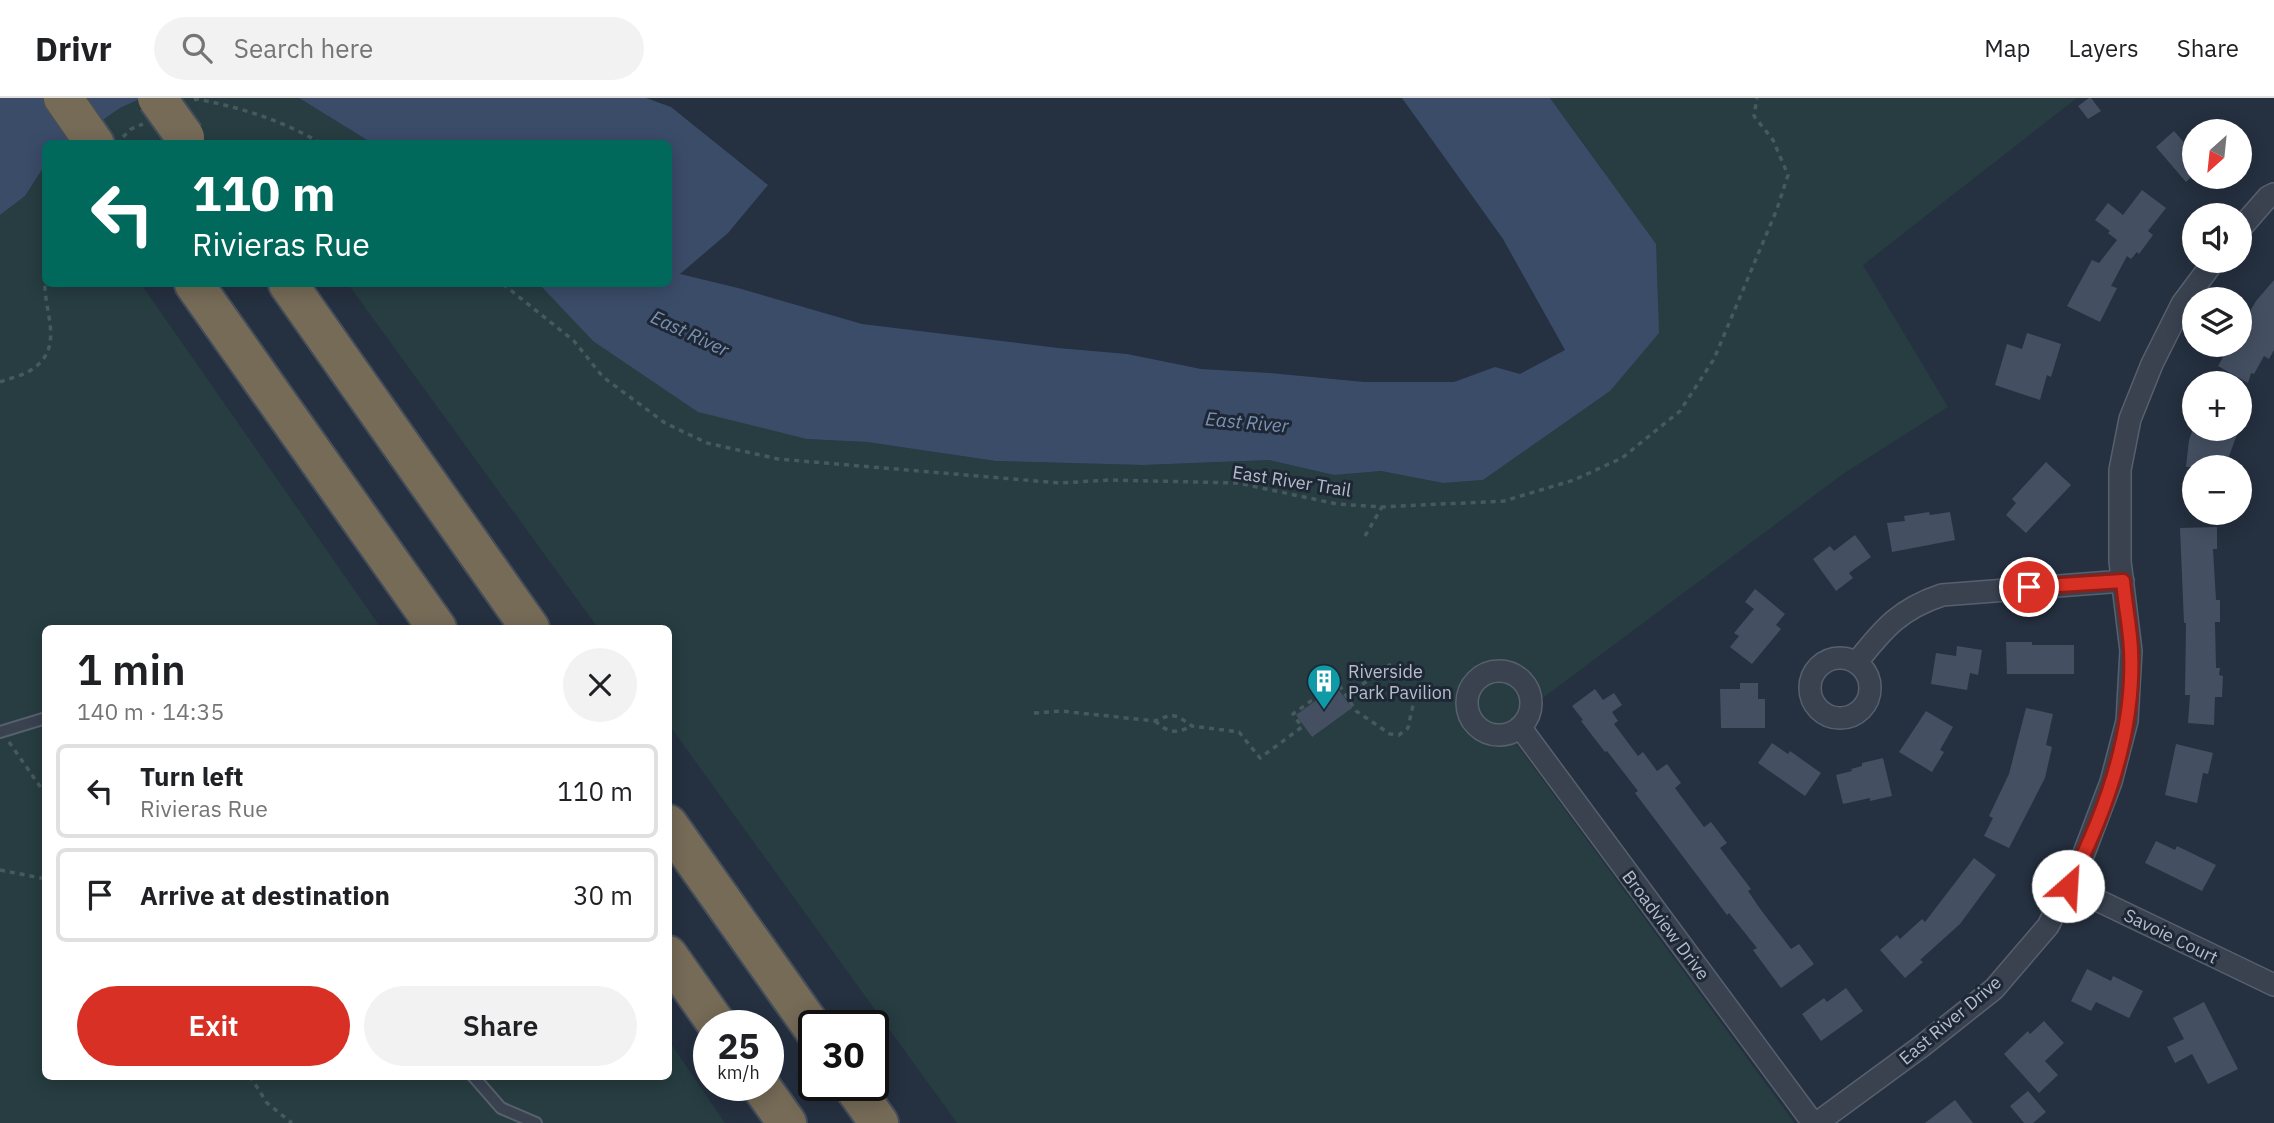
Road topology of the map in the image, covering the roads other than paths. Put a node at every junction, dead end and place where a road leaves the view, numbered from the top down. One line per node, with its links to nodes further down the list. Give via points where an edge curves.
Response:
1 (63, 98): 2 (highway)
2 (92, 140)
3 (2274, 194): 4 (street)
4 (2252, 215)
5 (2205, 273): 8 (street, East River Drive, via 2182,304 2130,419 2120,470)
6 (196, 287): 9 (highway)
7 (290, 287): 10 (highway)
8 (2123, 581): 11 (street, via 1942,595 1897,617); 16 (street, East River Drive, via 2131,651 2127,721 2111,782)
9 (436, 625)
10 (528, 625)
11 (1857, 662)
12 (42, 719): 14 (lane)
13 (1520, 727): 27 (street, Broadview Drive)
14 (0, 732)
15 (672, 830): 20 (highway)
16 (2068, 886): 18 (street, Savoie Court); 27 (street, East River Drive, via 2048,926 1994,989)
17 (672, 961): 19 (highway)
18 (2274, 985)
19 (707, 1010)
20 (800, 1010)
21 (476, 1080): 24 (lane, via 501,1108)
22 (771, 1101): 25 (highway)
23 (863, 1101): 26 (highway)
24 (536, 1123)
25 (787, 1123)
26 (879, 1123)
27 (1815, 1123)

